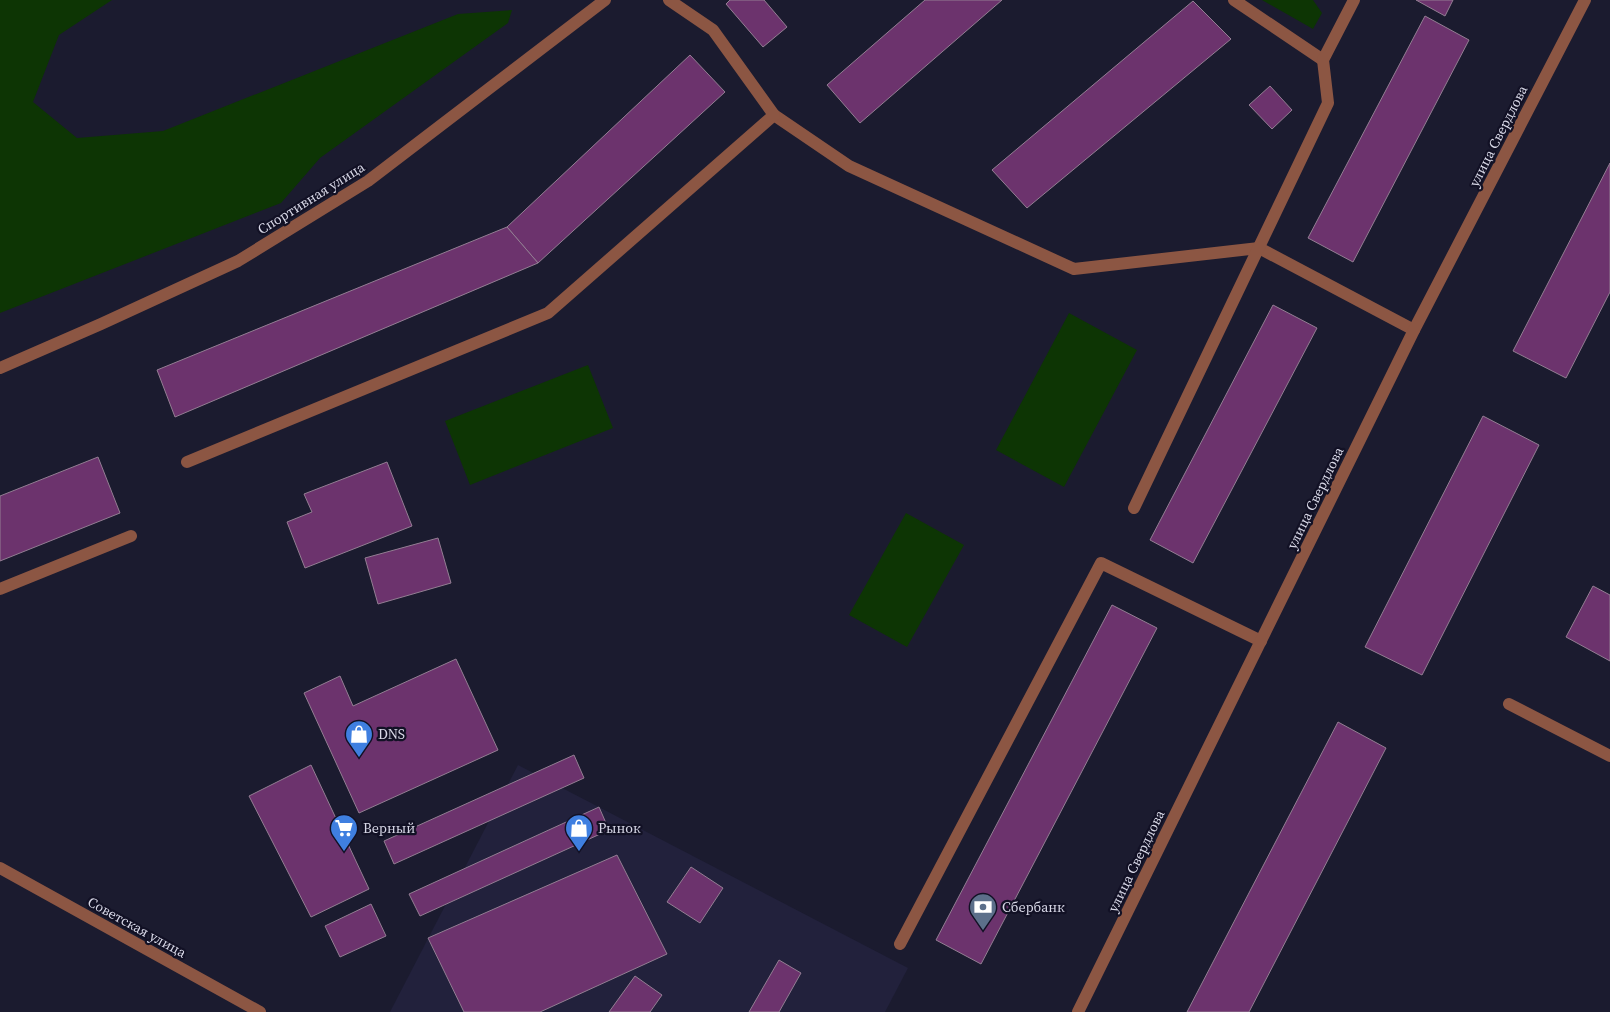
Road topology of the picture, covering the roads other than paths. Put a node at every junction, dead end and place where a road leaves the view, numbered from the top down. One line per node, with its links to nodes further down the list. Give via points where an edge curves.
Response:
1 (605, 0): 10 (street, Спортивная улица, via 368,181 238,261)
2 (669, 0): 7 (street, via 713,30)
3 (1234, 0): 6 (street)
4 (1354, 0): 6 (street)
5 (1585, 0): 9 (street, улица Свердлова)
6 (1322, 60): 8 (street, via 1328,103)
7 (774, 115): 8 (street, via 849,166 1074,269); 11 (street, via 548,313)
8 (1259, 248): 9 (street); 12 (street)
9 (1414, 330): 15 (street, улица Свердлова)
10 (0, 368)
11 (187, 462)
12 (1134, 508)
13 (131, 536): 14 (street)
14 (0, 588)
15 (1261, 641): 19 (street, via 1101,563); 21 (street, улица Свердлова)
16 (1509, 704): 17 (street)
17 (1610, 756)
18 (0, 868): 20 (street, Советская улица)
19 (900, 944)
20 (260, 1012)
21 (1078, 1012)

